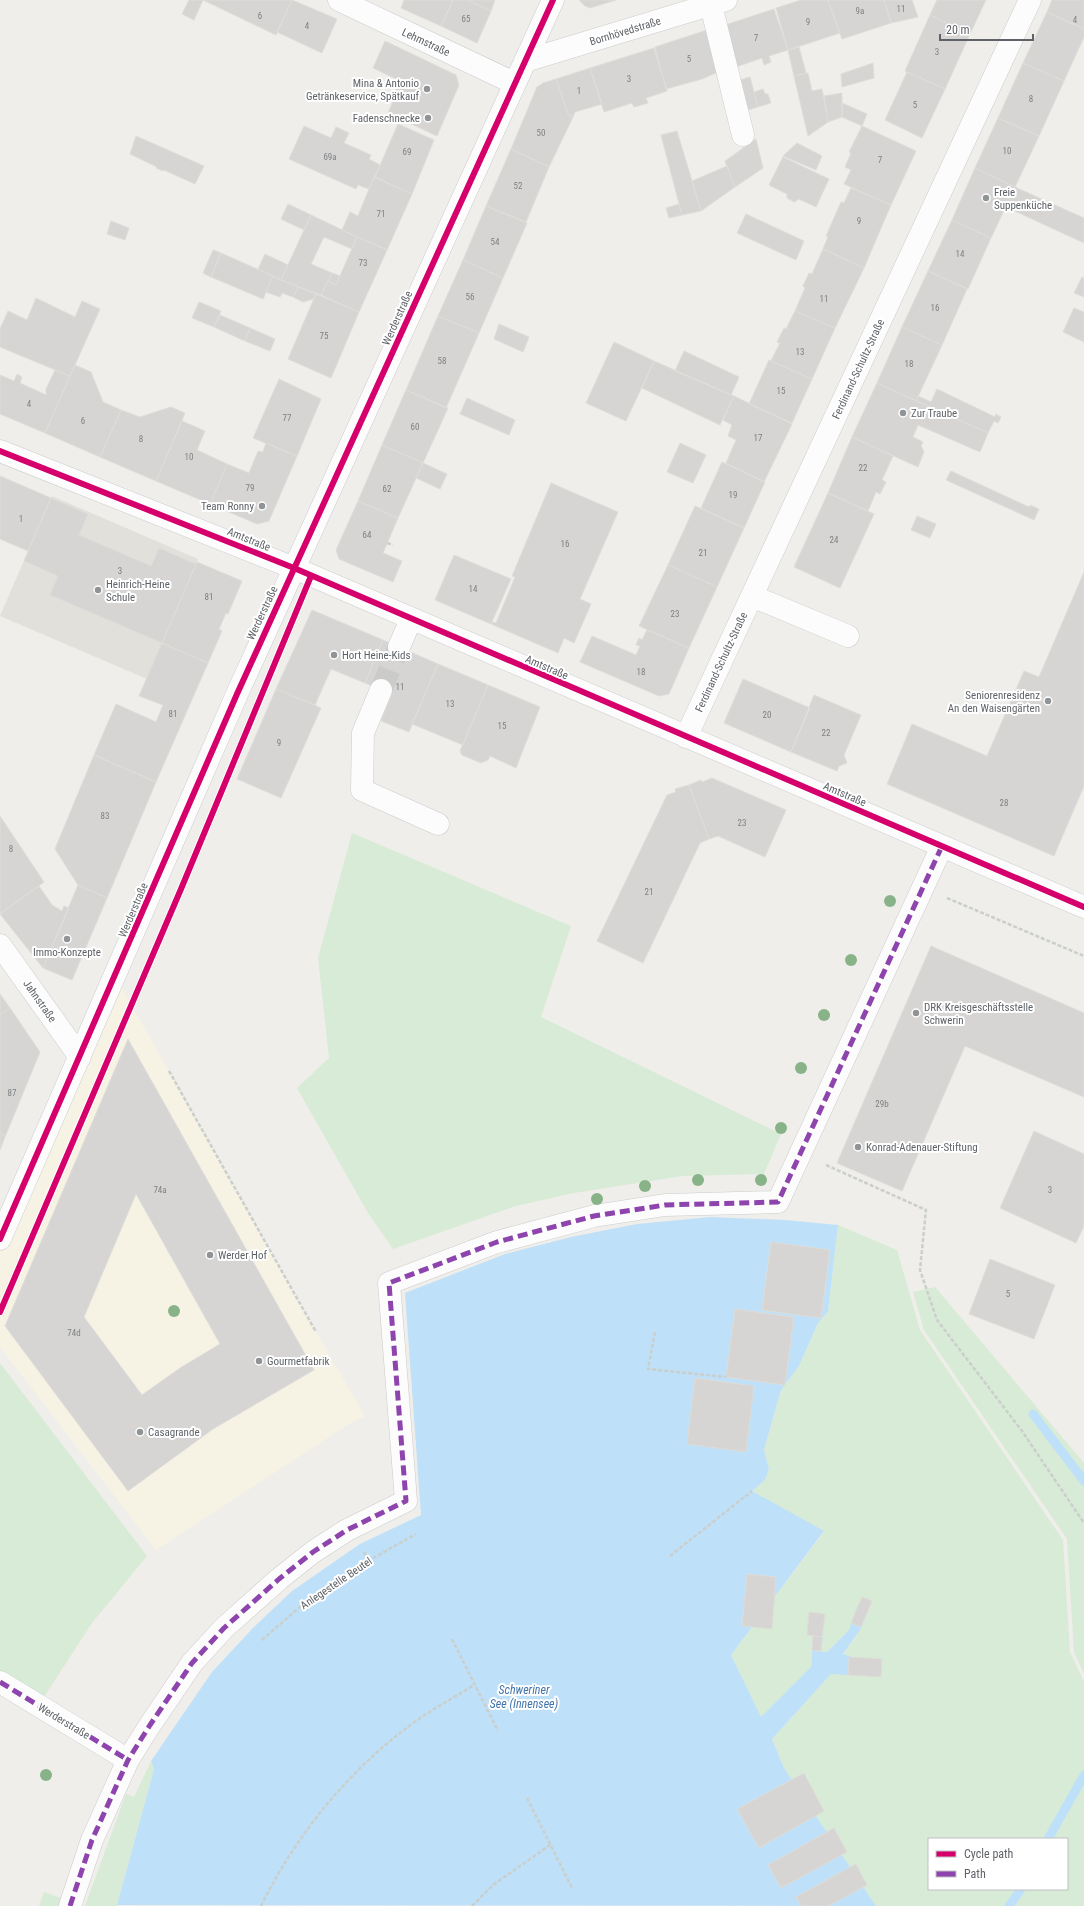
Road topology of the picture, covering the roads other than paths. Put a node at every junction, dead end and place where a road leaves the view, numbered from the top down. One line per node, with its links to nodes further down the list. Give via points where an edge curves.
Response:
1 (339, 0): 6 (street, Lehmstraße)
2 (553, 0): 5 (street, Werderstraße)
3 (1030, 0): 10 (street, Ferdinand-Schultz-Straße)
4 (719, 2): 5 (street, Bornhövedstraße); 7 (street)
5 (525, 61): 6 (street, Werderstraße)
6 (514, 83): 9 (street, Werderstraße)
7 (743, 135)
8 (0, 451): 9 (street, Amtstraße)
9 (294, 568): 11 (street, Amtstraße); 20 (street, Werderstraße)
10 (752, 596): 12 (street); 15 (street, Ferdinand-Schultz-Straße)
11 (411, 619): 13 (street); 15 (street, Amtstraße)
12 (848, 636)
13 (399, 647)
14 (381, 690): 16 (street, via 363,733 362,790)
15 (686, 738): 17 (street, Amtstraße)
16 (438, 824)
17 (942, 846): 18 (street, Amtstraße); 23 (street, via 778,1202 665,1205 594,1216 497,1242 389,1283 406,1501 347,1530 313,1552 279,1578 224,1628 192,1663)
18 (1084, 906)
19 (0, 945): 20 (street, Jahnstraße)
20 (80, 1057): 21 (street, Werderstraße)
21 (1, 1235)
22 (0, 1682): 23 (street, Werderstraße)
23 (128, 1760): 24 (street, via 92,1840)
24 (70, 1906)

